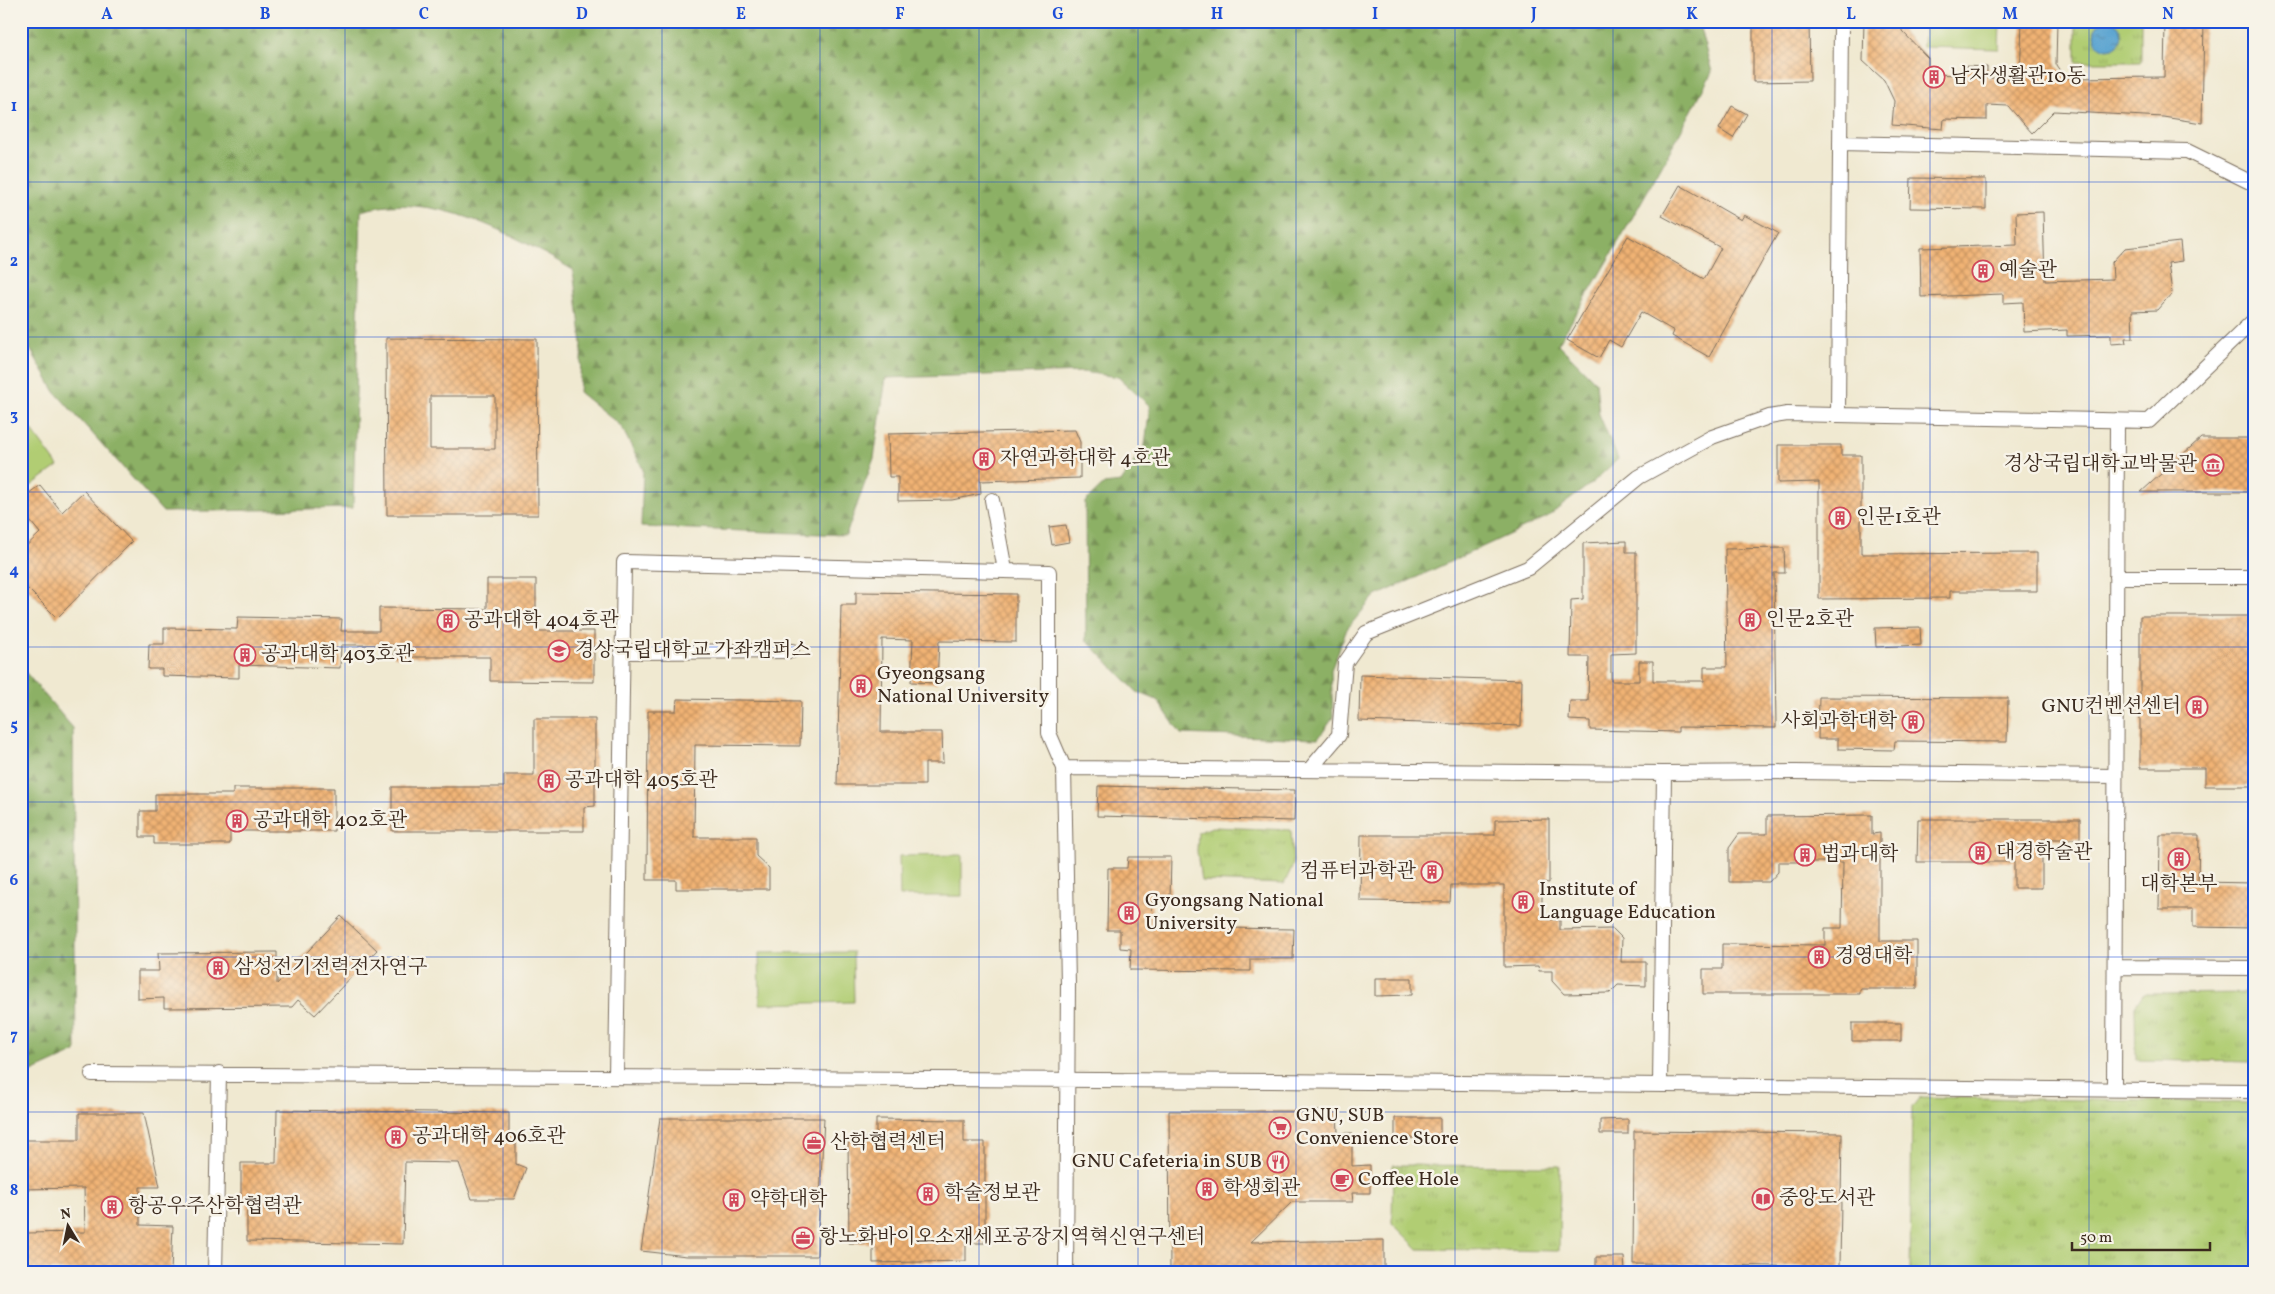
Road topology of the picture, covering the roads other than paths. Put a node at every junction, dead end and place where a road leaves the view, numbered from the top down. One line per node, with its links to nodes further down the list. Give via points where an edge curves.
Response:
1 (1841, 21): 2 (street)
2 (1840, 143): 3 (street, via 2187,150); 5 (street)
3 (2254, 184)
4 (2254, 320): 6 (street, via 2149,420)
5 (1838, 414): 6 (street); 14 (street, via 1769,417 1712,437 1640,477 1528,568 1366,633 1345,663 1340,735)
6 (2116, 420): 9 (street)
7 (992, 500): 8 (street)
8 (1005, 570): 12 (street, via 624,562); 13 (street, via 1049,572 1049,733)
9 (2116, 576): 10 (street); 16 (street)
10 (2254, 577)
11 (792, 651): 12 (street)
12 (621, 652): 21 (street)
13 (1064, 768): 14 (street); 22 (street)
14 (1311, 768): 15 (street)
15 (1664, 773): 16 (street); 23 (street)
16 (2116, 776): 17 (street)
17 (2116, 967): 18 (street); 24 (street)
18 (2254, 968)
19 (218, 1073): 20 (street); 21 (street); 26 (street)
20 (92, 1074)
21 (616, 1077): 22 (street)
22 (1067, 1080): 23 (street); 27 (street)
23 (1660, 1085): 24 (street)
24 (2114, 1088): 25 (street)
25 (2254, 1091)
26 (215, 1273)
27 (1066, 1273)

